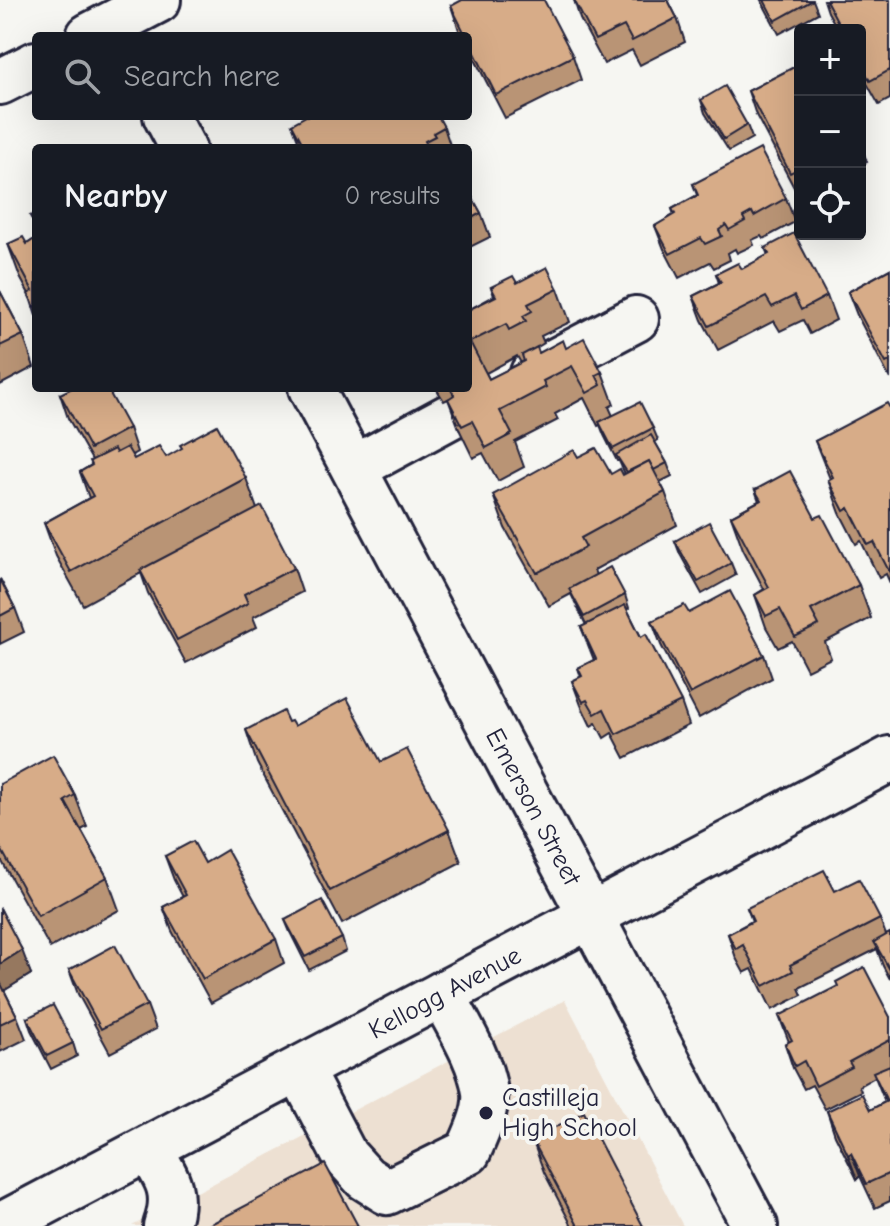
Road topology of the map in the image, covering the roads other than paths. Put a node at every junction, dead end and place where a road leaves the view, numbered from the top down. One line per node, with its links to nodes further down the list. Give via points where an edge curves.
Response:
1 (158, 0): 2 (street)
2 (110, 23)
3 (32, 66): 4 (street)
4 (0, 82)
5 (168, 120): 6 (street)
6 (181, 144)
7 (636, 319): 9 (street)
8 (313, 392): 9 (street, Emerson Street)
9 (354, 468): 11 (street, Emerson Street)
10 (890, 759): 11 (street, Kellogg Avenue)
11 (591, 916): 12 (street, Kellogg Avenue); 17 (street, Emerson Street)
12 (442, 994): 13 (street, Kellogg Avenue); 13 (street, via 476,1059 485,1094 468,1152 387,1192 345,1156)
13 (300, 1070): 14 (street, Kellogg Avenue)
14 (149, 1149): 15 (street, Kellogg Avenue); 16 (street, via 169,1181 173,1202)
15 (0, 1226)
16 (166, 1226)
17 (755, 1226)

